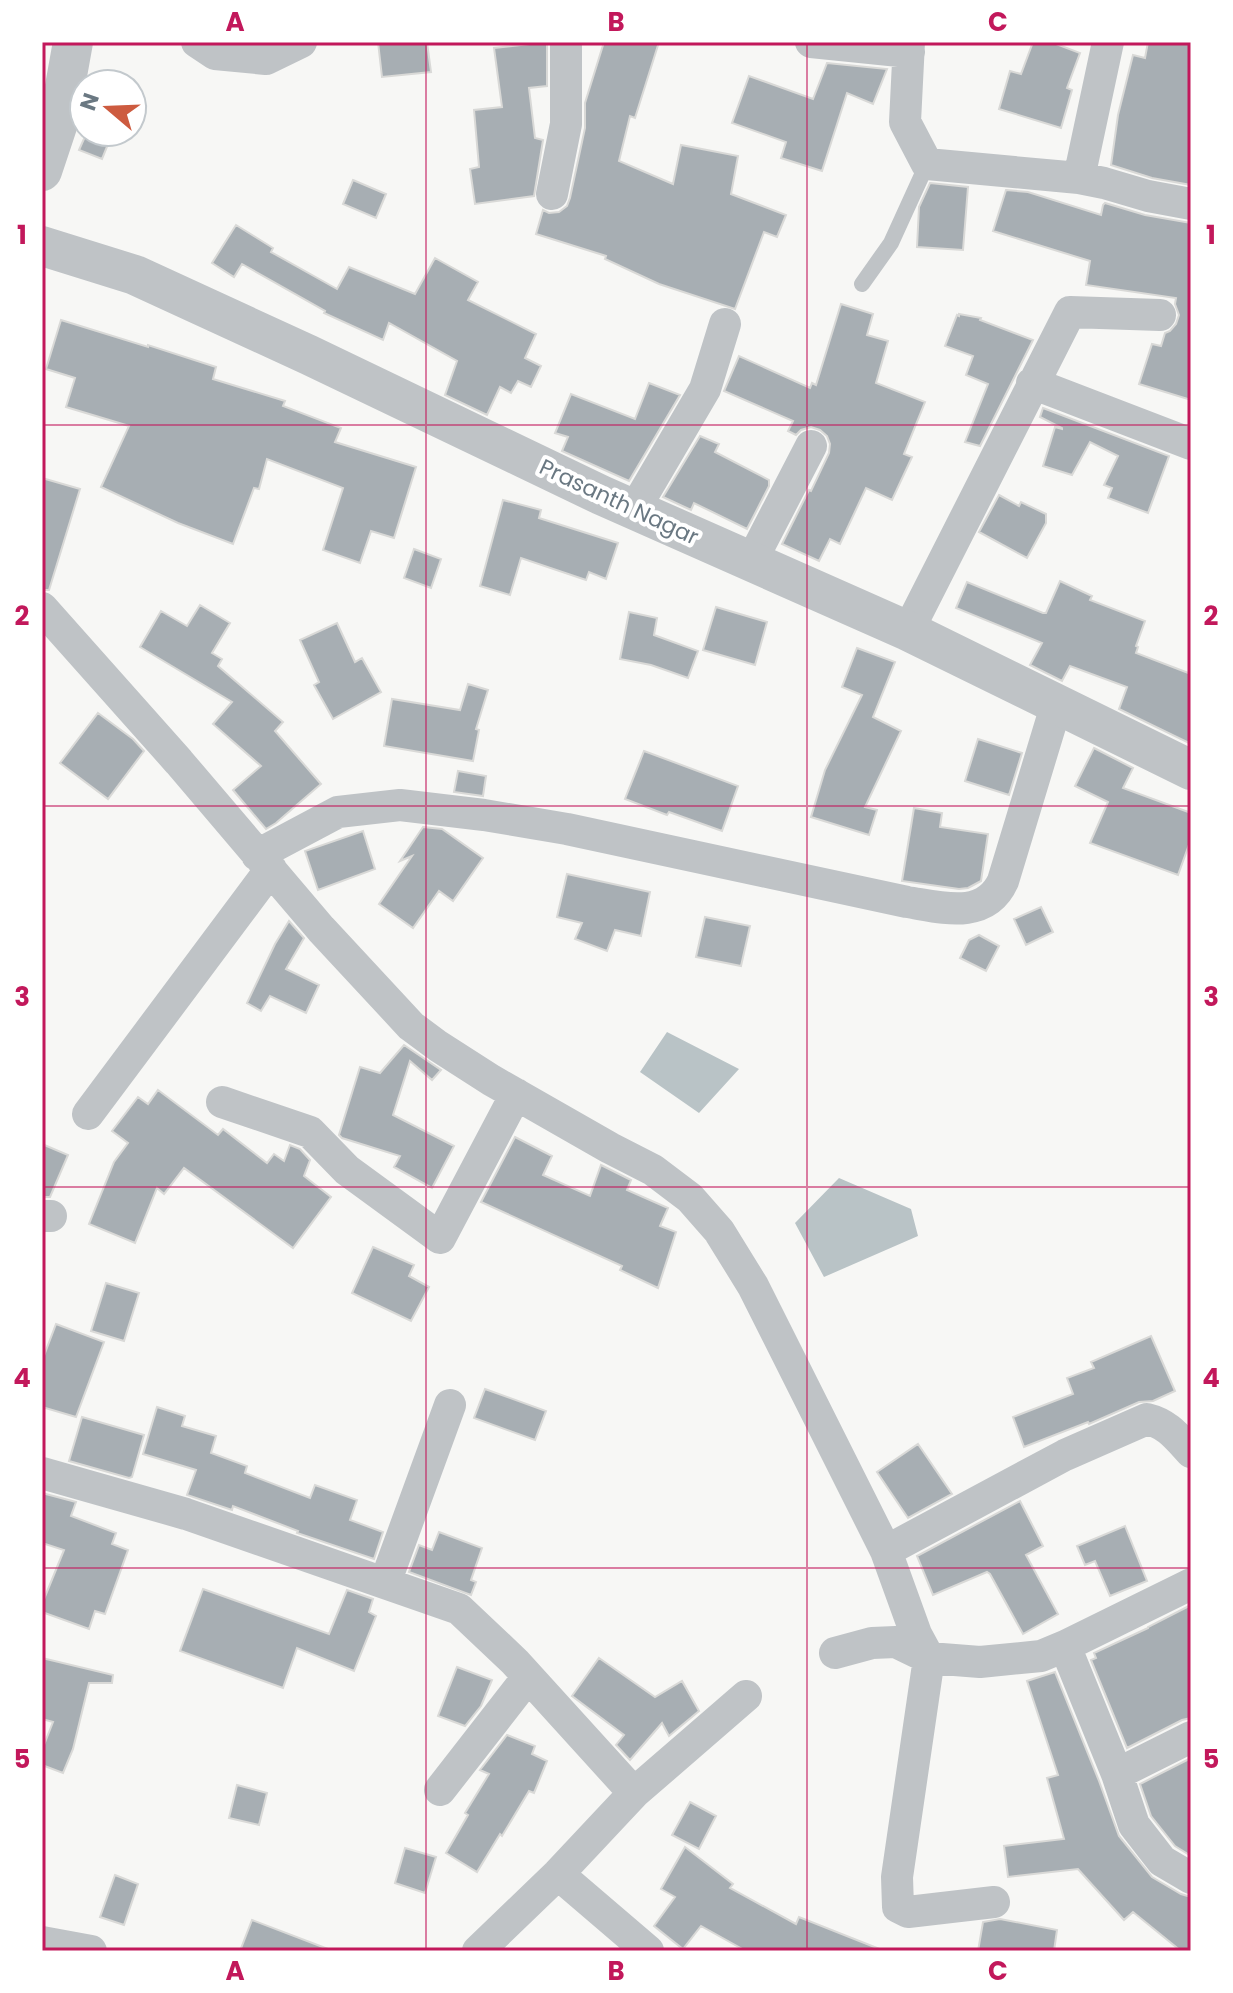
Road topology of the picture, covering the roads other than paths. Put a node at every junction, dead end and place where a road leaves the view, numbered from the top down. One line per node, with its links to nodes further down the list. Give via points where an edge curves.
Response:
1 (73, 42): 9 (street, via 59,120)
2 (197, 42): 3 (street, via 215,54 266,59)
3 (301, 42)
4 (566, 42): 11 (street, via 566,124)
5 (811, 42): 7 (street)
6 (1108, 42): 10 (street)
7 (909, 47): 8 (street, via 905,122)
8 (927, 164): 10 (street); 14 (lane, via 891,243)
9 (42, 171)
10 (1079, 178): 12 (street)
11 (552, 194)
12 (1191, 204)
13 (42, 246): 20 (street, Prasanth Nagar, via 135,275)
14 (862, 284)
15 (1160, 315): 17 (street, via 1070,312)
16 (725, 324): 20 (street, via 705,389)
17 (1032, 383): 18 (street); 23 (street)
18 (1191, 444)
19 (811, 446): 21 (street)
20 (634, 510): 21 (street, Prasanth Nagar)
21 (751, 562): 23 (street, Prasanth Nagar)
22 (42, 608): 26 (street)
23 (908, 631): 24 (street, Prasanth Nagar)
24 (1057, 703): 25 (street, Prasanth Nagar); 26 (street, via 1003,881 991,899 976,906 955,909 907,902 567,829 400,805 338,812)
25 (1191, 770)
26 (264, 862): 27 (street, via 411,1026); 29 (street)
27 (516, 1094): 28 (street, via 440,1238 347,1170 310,1132); 33 (street, via 653,1170 690,1198 719,1231 753,1286)
28 (222, 1102)
29 (88, 1114)
30 (450, 1405): 34 (street)
31 (1191, 1452): 33 (street, via 1170,1429 1147,1419 1065,1455)
32 (42, 1473): 34 (street, via 186,1514)
33 (886, 1551): 38 (street)
34 (385, 1583): 39 (street, via 459,1609)
35 (1191, 1584): 36 (street)
36 (1065, 1646): 38 (street, via 1041,1656 980,1662); 42 (street)
37 (835, 1653): 38 (street, via 896,1642)
38 (929, 1658): 47 (street, via 897,1904 908,1912)
39 (528, 1677): 43 (street); 44 (street)
40 (746, 1696): 44 (street)
41 (1191, 1737): 42 (street)
42 (1117, 1774): 46 (street, via 1134,1825 1162,1861)
43 (440, 1790)
44 (634, 1793): 45 (street)
45 (558, 1874): 50 (street); 51 (street)
46 (1191, 1878)
47 (994, 1902)
48 (42, 1942): 49 (street)
49 (91, 1951)
50 (478, 1951)
51 (648, 1951)

